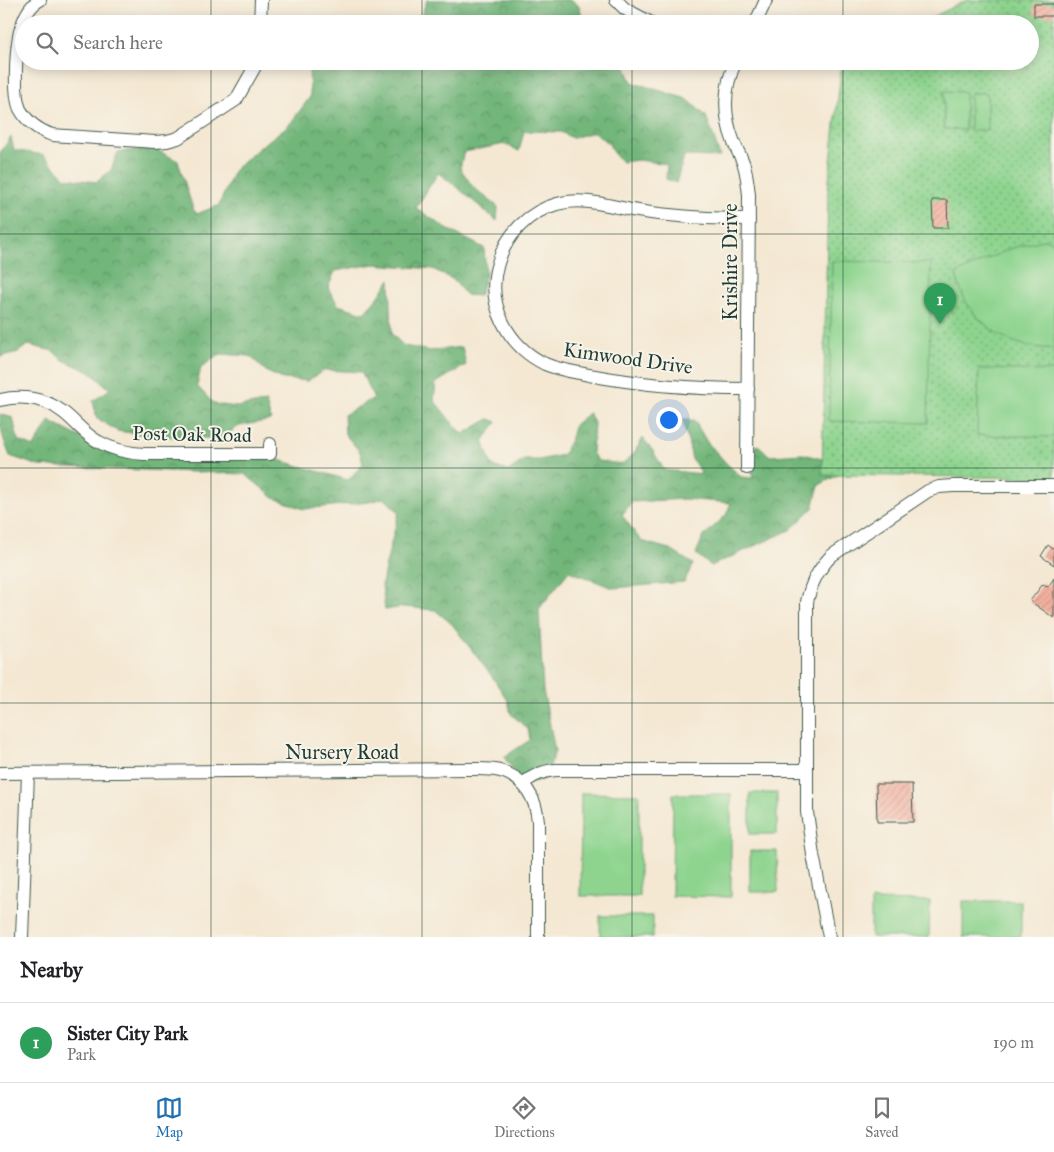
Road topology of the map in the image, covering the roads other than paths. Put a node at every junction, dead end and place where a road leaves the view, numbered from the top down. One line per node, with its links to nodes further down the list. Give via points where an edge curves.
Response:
1 (40, 0): 5 (street)
2 (261, 0): 6 (street)
3 (616, 0): 7 (street)
4 (766, 0): 8 (street)
5 (27, 15)
6 (260, 15)
7 (636, 15)
8 (759, 15)
9 (17, 70): 10 (street, via 19,108 32,125 42,131 52,135 155,142 178,138 236,100)
10 (254, 70)
11 (731, 70): 12 (street, Krishire Drive, via 726,107 733,141 748,180)
12 (749, 219): 13 (street, Krishire Drive); 13 (street, Kimwood Drive, via 670,215 584,201 556,204 530,216 512,234 500,254 494,283 499,313 512,339 547,365 646,384)
13 (748, 389): 16 (street, Krishire Drive)
14 (0, 400): 15 (street, Post Oak Road, via 26,397 51,404 98,442 129,453 270,454)
15 (270, 444)
16 (747, 468)
17 (1054, 486): 18 (street, via 939,487 928,491 822,565 807,602)
18 (807, 770): 21 (street, via 556,770 534,775); 24 (street, via 808,828)
19 (0, 773): 20 (street, Nursery Road)
20 (28, 773): 21 (street, Nursery Road, via 486,769 511,775); 22 (street)
21 (522, 784): 23 (street, Nursery Road, via 537,810)
22 (22, 937)
23 (538, 937)
24 (829, 937)

